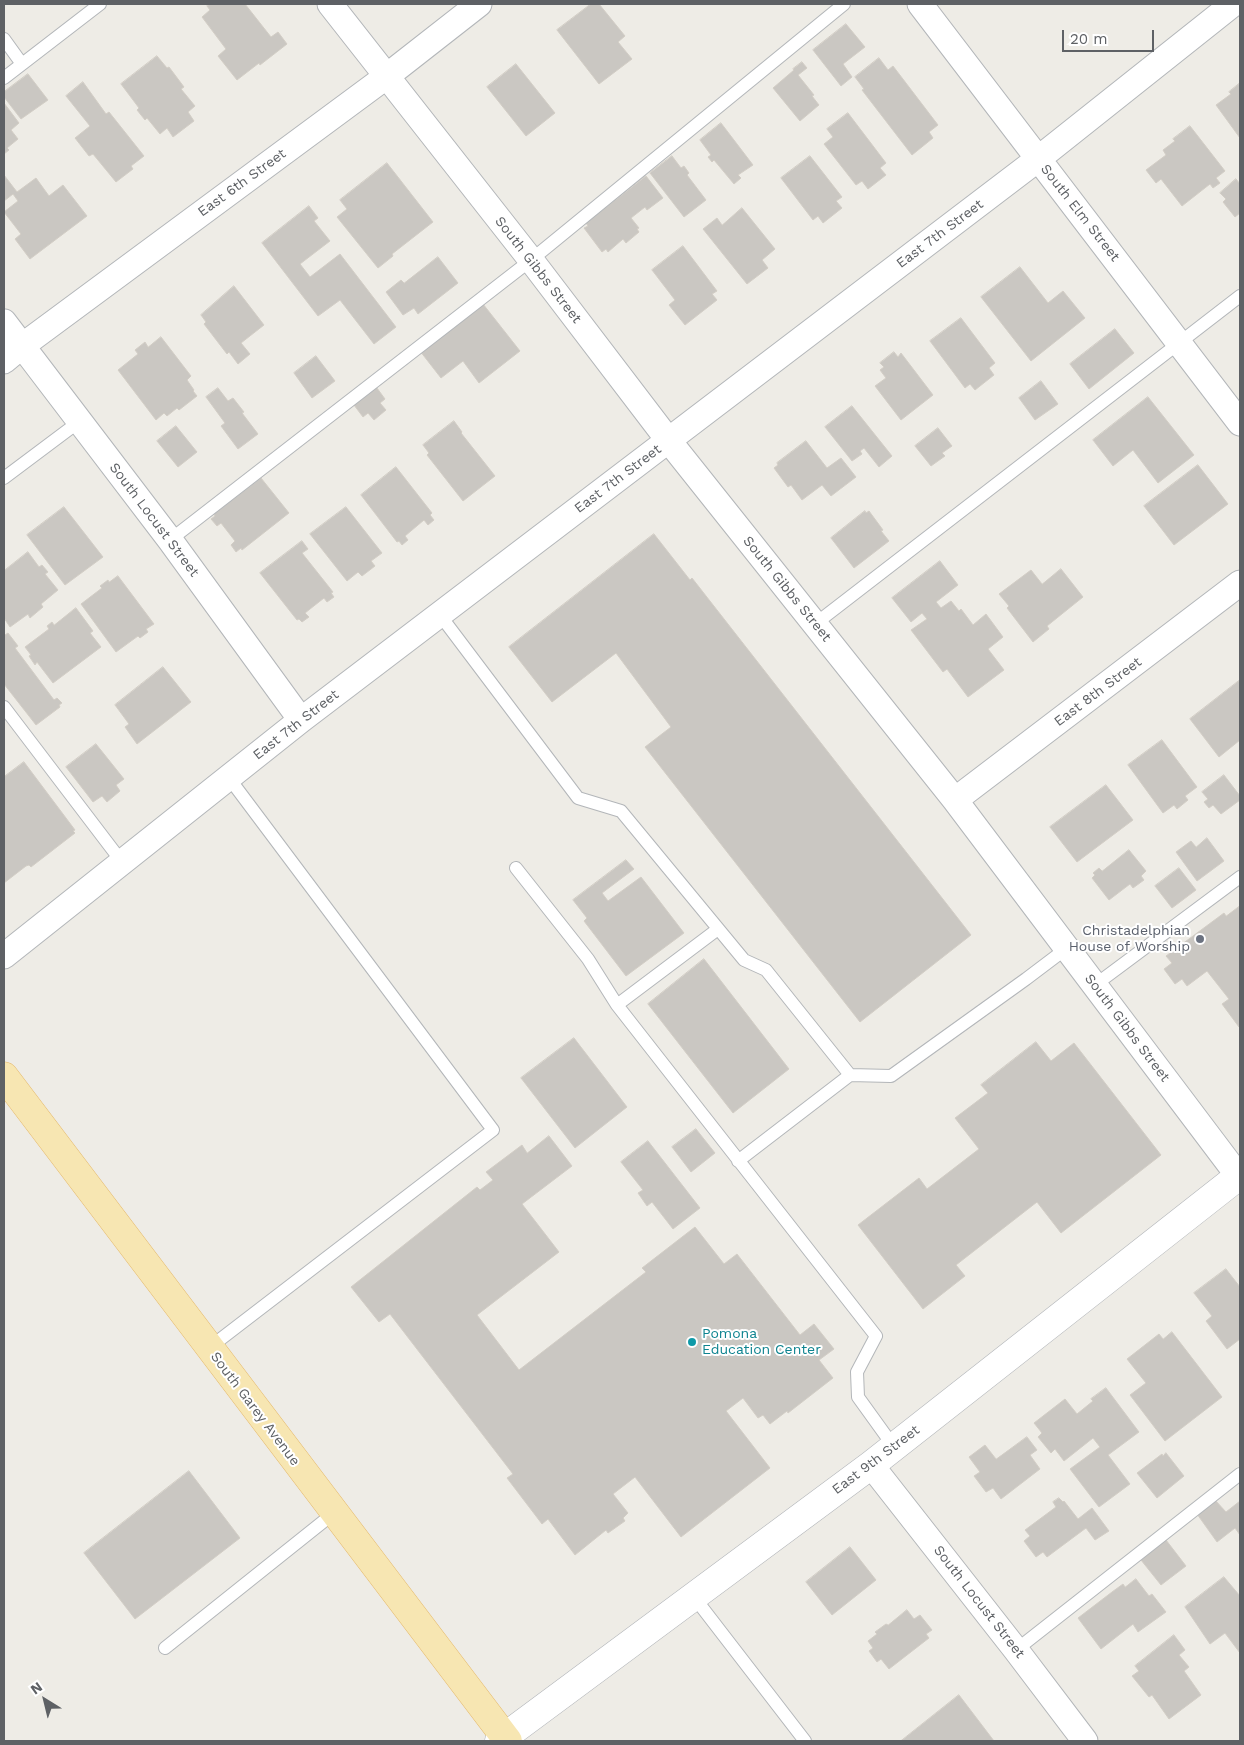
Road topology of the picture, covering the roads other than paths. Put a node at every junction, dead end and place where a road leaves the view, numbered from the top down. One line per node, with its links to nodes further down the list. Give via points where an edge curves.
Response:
1 (100, 4): 8 (lane)
2 (330, 4): 9 (street, South Gibbs Street)
3 (479, 4): 9 (street, East 6th Street)
4 (844, 4): 12 (lane)
5 (920, 4): 11 (street, South Elm Street)
6 (1233, 4): 11 (street, East 7th Street)
7 (4, 39): 8 (lane)
8 (22, 64): 10 (lane)
9 (387, 76): 12 (street, South Gibbs Street); 16 (street, East 6th Street)
10 (4, 78)
11 (1038, 159): 15 (street, South Elm Street); 19 (street, East 7th Street)
12 (531, 260): 19 (street, South Gibbs Street); 21 (lane)
13 (1240, 296): 15 (lane)
14 (4, 322): 16 (street, South Locust Street)
15 (1180, 343): 18 (street, South Elm Street); 24 (lane)
16 (13, 354): 17 (street, South Locust Street)
17 (80, 421): 20 (lane); 21 (street, South Locust Street)
18 (1240, 423)
19 (669, 441): 23 (street, East 7th Street); 24 (street, South Gibbs Street)
20 (4, 478)
21 (170, 540): 26 (street, South Locust Street)
22 (1240, 583): 28 (street, East 8th Street)
23 (440, 615): 26 (street, East 7th Street); 32 (lane, via 578,798 621,811)
24 (815, 624): 28 (street, South Gibbs Street)
25 (4, 707): 29 (lane)
26 (301, 720): 27 (street, East 7th Street)
27 (229, 778): 29 (street, East 7th Street); 41 (lane, via 493,1130)
28 (955, 800): 33 (street, South Gibbs Street)
29 (122, 862): 34 (street, East 7th Street)
30 (516, 868): 36 (lane, via 588,960)
31 (1240, 877): 35 (lane)
32 (718, 929): 36 (lane); 37 (lane, via 744,960 766,970)
33 (1067, 948): 35 (street, South Gibbs Street); 37 (lane, via 891,1076)
34 (4, 956)
35 (1095, 986): 40 (street, South Gibbs Street)
36 (617, 1005): 39 (lane)
37 (850, 1075): 39 (lane)
38 (4, 1076): 41 (main road, South Garey Avenue)
39 (738, 1161): 42 (lane, via 876,1336 857,1372 858,1397)
40 (1240, 1176): 42 (street, East 9th Street)
41 (209, 1348): 45 (main road, South Garey Avenue)
42 (894, 1447): 43 (street, East 9th Street)
43 (872, 1465): 46 (street, East 9th Street); 48 (street, South Locust Street)
44 (1240, 1474): 48 (lane)
45 (334, 1513): 47 (lane); 49 (main road, South Garey Avenue)
46 (694, 1597): 49 (street, East 9th Street); 50 (lane)
47 (165, 1648)
48 (1016, 1650): 51 (street, South Locust Street)
49 (504, 1740)
50 (805, 1741)
51 (1085, 1741)

